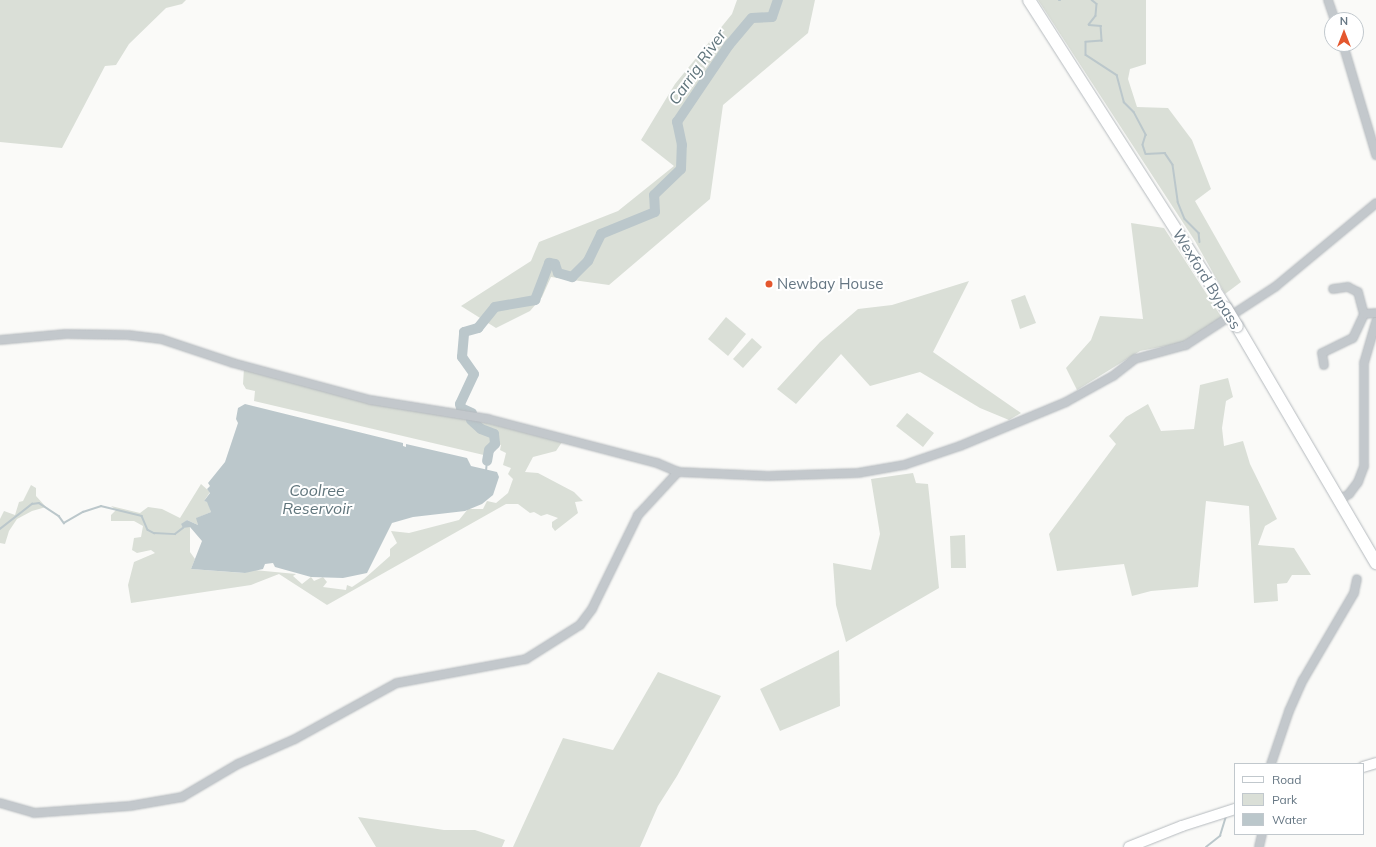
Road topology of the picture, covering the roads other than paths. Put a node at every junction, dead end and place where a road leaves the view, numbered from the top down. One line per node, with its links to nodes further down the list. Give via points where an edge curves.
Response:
1 (1029, 0): 14 (highway, Wexford Bypass, bridge, via 1226,308)
2 (1328, 0): 3 (street)
3 (1332, 12)
4 (1345, 52): 5 (street)
5 (1376, 155)
6 (1376, 204): 13 (street, via 1275,287 1195,340 1186,345 1135,359 1113,376 1066,402 960,446 904,465 858,473 768,476)
7 (1334, 289): 9 (street, via 1348,287 1358,292)
8 (1376, 313): 9 (street)
9 (1364, 314): 12 (street, via 1353,338 1322,352)
10 (1376, 322): 14 (street, via 1364,363 1364,466 1358,482 1349,494)
11 (0, 340): 13 (street, via 66,334 128,335 161,339 233,363 370,400 488,419 657,463)
12 (1324, 365)
13 (678, 472): 20 (street, via 638,515 592,610 580,625 526,659 397,683 295,739 238,764 182,797 130,806 34,813)
14 (1339, 500): 15 (highway, Wexford Bypass)
15 (1376, 563)
16 (1356, 579): 17 (street, via 1354,593 1306,675 1289,711)
17 (1271, 763)
18 (1376, 763): 19 (main road)
19 (1364, 767)
20 (0, 803)
21 (1234, 809): 23 (main road)
22 (1262, 835): 24 (street)
23 (1129, 847)
24 (1259, 847)

